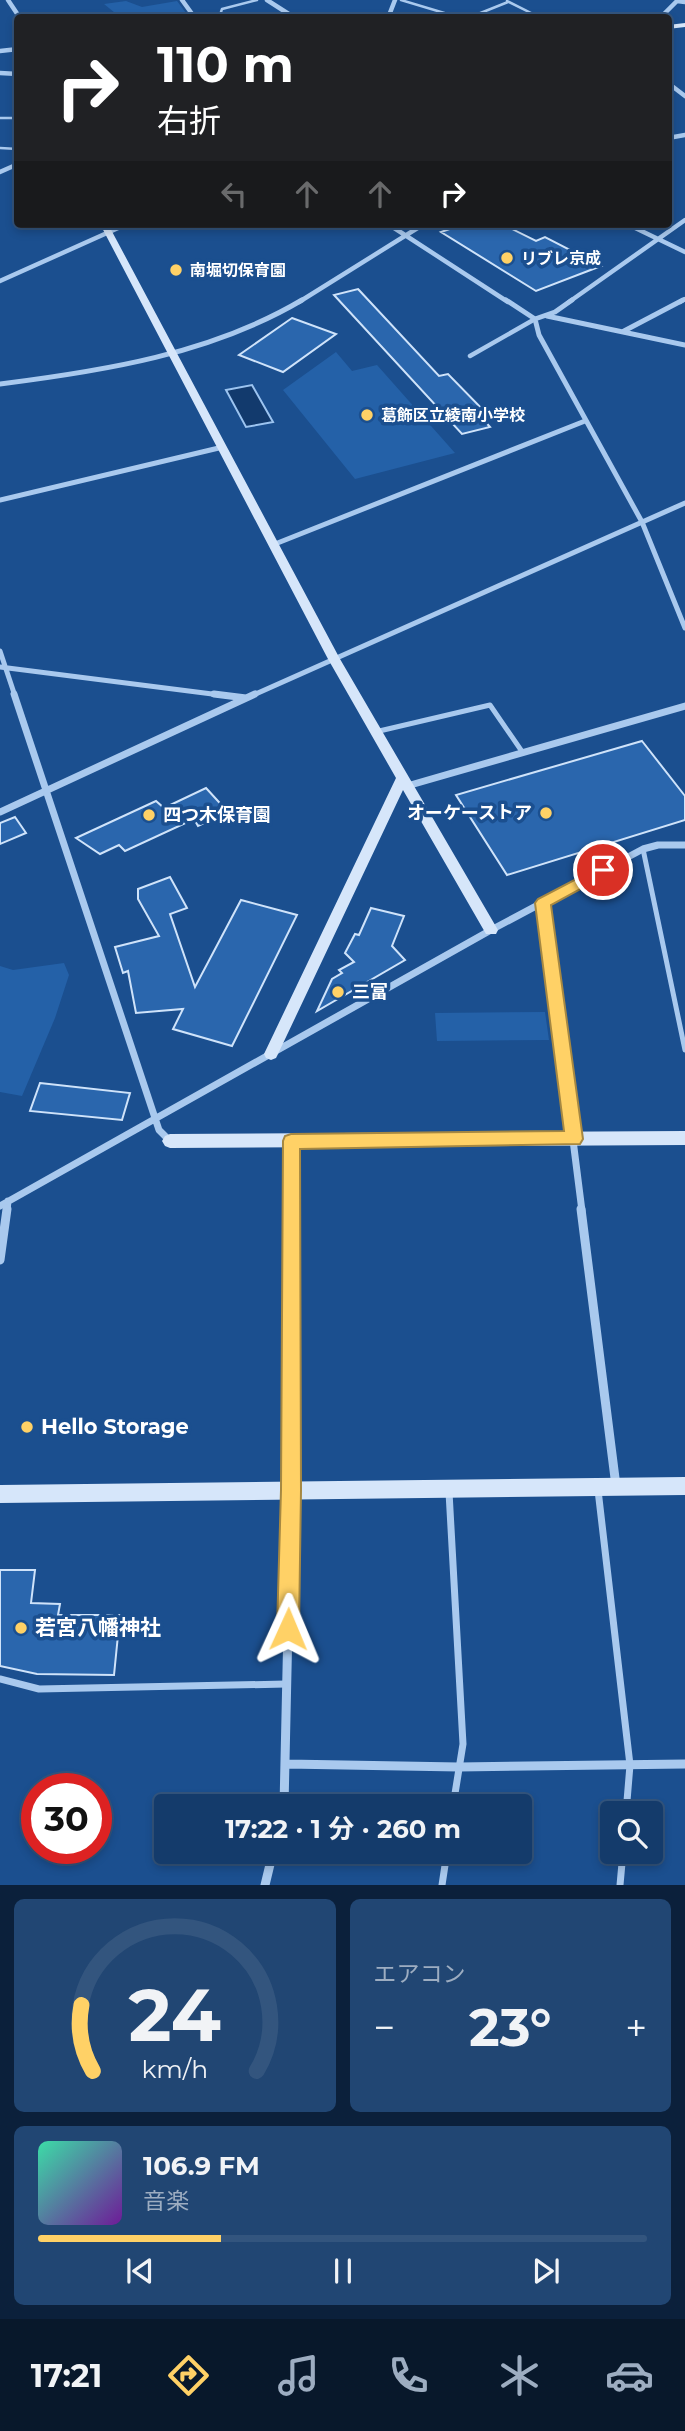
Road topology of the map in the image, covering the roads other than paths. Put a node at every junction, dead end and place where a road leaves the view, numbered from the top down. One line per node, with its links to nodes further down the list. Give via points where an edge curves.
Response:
1 (257, 0): 8 (lane)
2 (267, 0): 9 (street)
3 (401, 0): 10 (lane)
4 (670, 0): 6 (street)
5 (506, 1): 11 (lane); 12 (lane)
6 (677, 1): 7 (street); 13 (street)
7 (685, 2)
8 (221, 12)
9 (289, 14)
10 (448, 14)
11 (477, 14)
12 (533, 14)
13 (664, 14)
14 (685, 220): 20 (street)
15 (106, 228): 22 (street); 28 (street)
16 (396, 228): 19 (street)
17 (416, 228): 19 (street)
18 (634, 228): 20 (street)
19 (405, 233): 25 (street); 28 (street, via 281,312)
20 (656, 239): 21 (street); 24 (street)
21 (685, 252)
22 (0, 281)
23 (685, 299): 26 (street)
24 (546, 316): 25 (street); 26 (street)
25 (535, 319): 29 (lane); 31 (street)
26 (623, 331): 27 (street)
27 (685, 345)
28 (174, 353): 30 (street, via 60,377); 32 (street)
29 (470, 356)
30 (0, 384)
31 (585, 421): 35 (street); 36 (street)
32 (223, 447): 33 (street); 36 (street)
33 (0, 500)
34 (685, 503): 35 (street)
35 (642, 522): 37 (street); 39 (street)
36 (275, 544): 39 (street)
37 (685, 628)
38 (0, 650): 40 (street)
39 (334, 659): 41 (street); 43 (street)
40 (3, 668): 41 (street); 46 (street)
41 (246, 698): 46 (street)
42 (685, 706): 44 (street)
43 (375, 732): 44 (lane, via 490,705); 45 (street)
44 (523, 752): 45 (street)
45 (404, 783): 51 (street); 53 (street)
46 (49, 791): 47 (street); 54 (street)
47 (0, 812)
48 (685, 845): 49 (street)
49 (643, 849): 50 (street); 52 (lane)
50 (543, 903): 51 (street); 56 (street)
51 (491, 930): 53 (street)
52 (685, 1050)
53 (271, 1054): 54 (street)
54 (155, 1119): 57 (street); 59 (street)
55 (685, 1138): 56 (street)
56 (574, 1139): 58 (street); 62 (street)
57 (170, 1141): 58 (street)
58 (291, 1141): 64 (street)
59 (4, 1203): 60 (street)
60 (0, 1260)
61 (685, 1486): 62 (street)
62 (607, 1487): 63 (street); 70 (lane)
63 (449, 1489): 64 (street); 71 (lane, via 463,1744)
64 (291, 1490): 65 (street); 67 (street)
65 (0, 1494)
66 (0, 1679): 67 (lane, via 39,1689)
67 (286, 1684): 68 (street)
68 (287, 1764): 71 (street); 72 (street)
69 (685, 1764): 70 (street)
70 (629, 1765): 71 (street); 74 (lane)
71 (459, 1767): 73 (lane)
72 (285, 1794)
73 (455, 1794)
74 (627, 1801)
75 (270, 1864): 78 (street)
76 (445, 1864): 79 (lane)
77 (621, 1864): 80 (lane)
78 (265, 1885)
79 (442, 1885)
80 (620, 1885)

